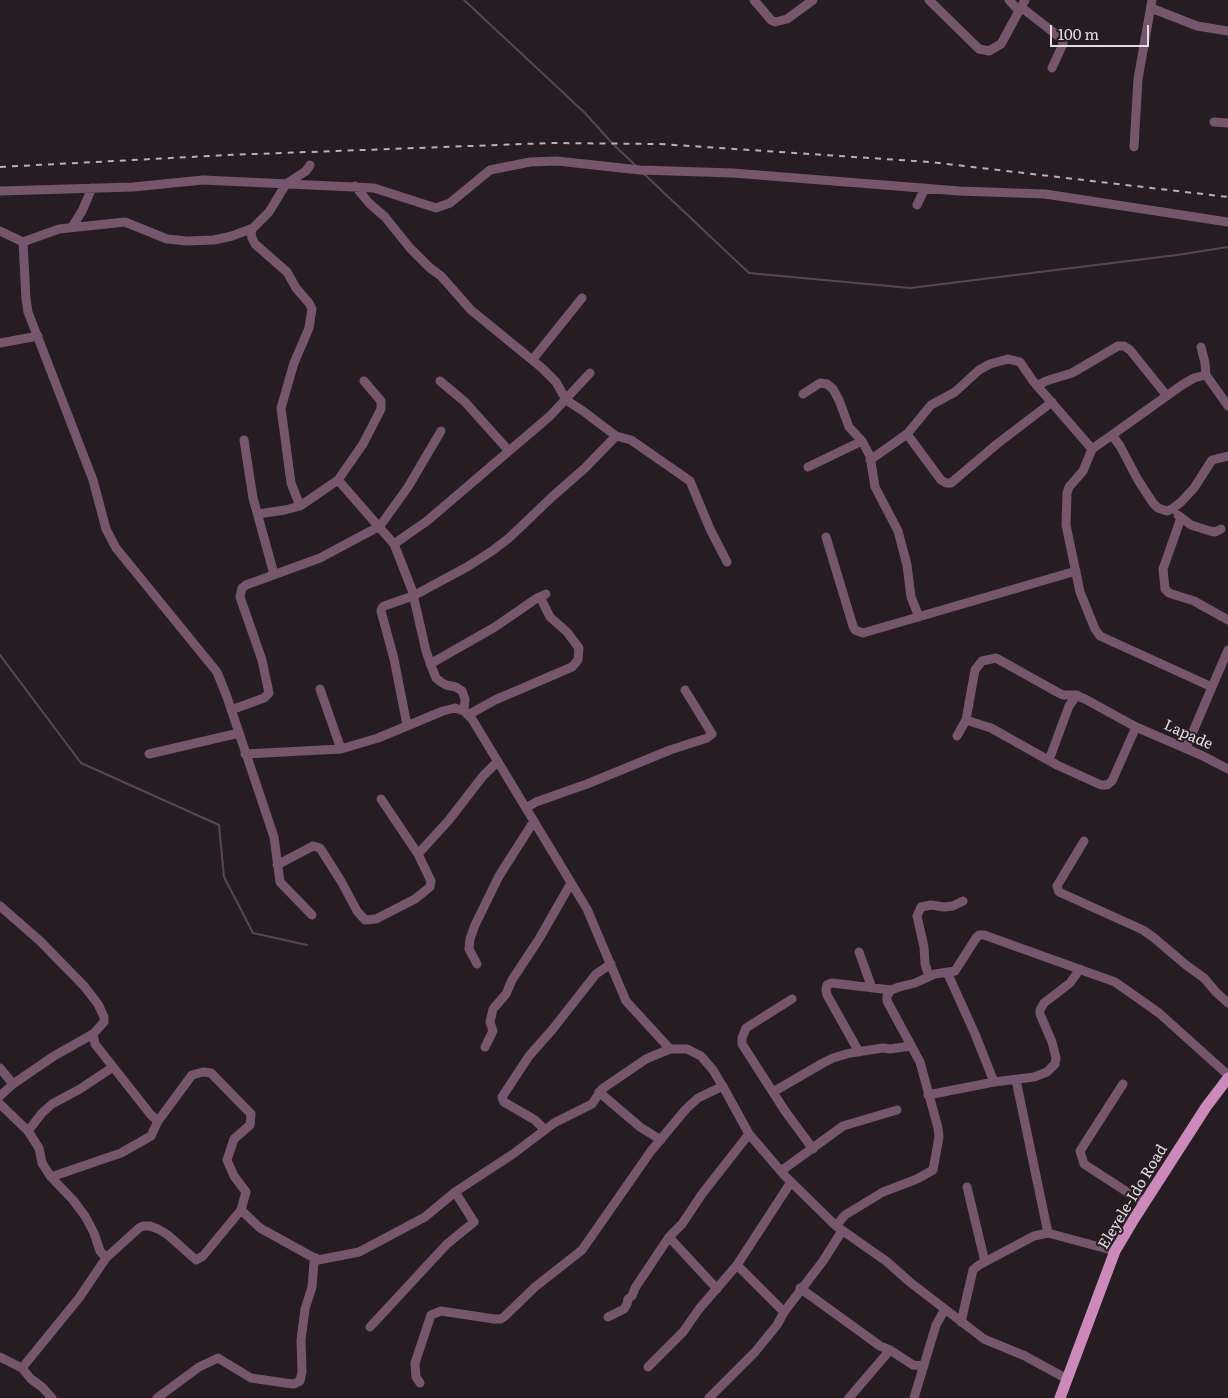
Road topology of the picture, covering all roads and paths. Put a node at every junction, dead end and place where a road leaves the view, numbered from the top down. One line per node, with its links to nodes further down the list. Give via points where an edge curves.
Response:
1 (754, 0): 2 (street, via 775,22 787,18)
2 (813, 0)
3 (928, 0): 6 (street, via 975,46 985,51 1001,44)
4 (1009, 0): 6 (street)
5 (1151, 4): 7 (street, via 1197,26); 11 (street, via 1138,79)
6 (1022, 6): 8 (street, via 1062,39)
7 (1228, 31)
8 (1052, 68)
9 (1228, 121): 10 (street)
10 (1214, 122)
11 (1134, 147)
12 (310, 165): 13 (street)
13 (286, 184): 14 (street); 15 (street, via 203,180); 21 (street, via 269,212)
14 (355, 186): 16 (street, via 374,188 436,208 450,203 490,170 530,162 557,161 640,170); 28 (street, via 471,310)
15 (92, 188): 17 (street); 20 (street)
16 (925, 188): 18 (street); 19 (street, via 1045,194)
17 (0, 191)
18 (917, 205)
19 (1228, 222)
20 (72, 227): 21 (street, via 125,222 168,239 187,241 214,240); 23 (street)
21 (253, 228): 51 (street, via 255,244 287,272 312,309 309,328 294,363 281,408 291,483)
22 (0, 231): 23 (street)
23 (23, 242): 25 (street, via 28,312)
24 (582, 298): 28 (street)
25 (38, 336): 26 (street); 71 (street, via 86,462 111,539 217,672)
26 (0, 343)
27 (1201, 347): 30 (street)
28 (533, 359): 36 (street, via 556,382)
29 (590, 373): 36 (street)
30 (1206, 376): 35 (street, via 1194,378); 38 (street)
31 (440, 381): 46 (street, via 465,402)
32 (364, 382): 50 (street, via 382,405 363,444)
33 (1037, 386): 35 (street, via 1072,373 1118,346 1124,346); 37 (street); 40 (street, via 1016,360 990,364 955,392 931,405)
34 (803, 394): 44 (street, via 820,383 827,384 839,400 849,427)
35 (1166, 396): 41 (street)
36 (566, 400): 42 (street); 46 (street)
37 (1052, 402): 40 (street, via 951,482 941,480); 45 (street)
38 (1228, 406)
39 (441, 431): 55 (street)
40 (907, 434): 48 (street)
41 (1112, 435): 45 (street); 52 (street, via 1153,503 1163,510)
42 (616, 436): 59 (street, via 631,440 690,481); 62 (street, via 509,538 467,567)
43 (244, 440): 53 (street)
44 (862, 441): 48 (street); 49 (street)
45 (1092, 448): 60 (street, via 1083,471 1068,493 1066,525)
46 (510, 450): 58 (street, via 427,521)
47 (1228, 456): 52 (street, via 1212,460 1194,488)
48 (870, 460): 63 (street, via 875,487 898,531 911,597)
49 (808, 467)
50 (338, 480): 51 (street); 55 (street)
51 (300, 506): 53 (street)
52 (1172, 509): 54 (street)
53 (258, 514): 61 (street)
54 (1181, 518): 56 (street, via 1190,525 1210,531); 64 (street, via 1163,569 1165,588 1169,593 1194,601)
55 (380, 526): 58 (street); 61 (street, via 320,558)
56 (1221, 529)
57 (826, 537): 63 (street, via 855,630 863,633)
58 (394, 544): 62 (street)
59 (727, 562)
60 (1076, 571): 63 (street); 67 (street, via 1080,592 1100,636)
61 (274, 574): 71 (street, via 246,585 240,593 262,660 268,693 264,698)
62 (413, 596): 66 (street); 74 (street, via 384,606 381,611)
63 (919, 617)
64 (1228, 620)
65 (1228, 650): 67 (street)
66 (430, 664): 72 (street, via 438,680 462,691); 72 (street, via 543,596 550,616 579,648 578,660 572,667)
67 (1212, 687): 78 (street)
68 (320, 688): 79 (street)
69 (685, 690): 86 (street, via 712,734 707,738)
70 (1077, 695): 73 (street, Lapade, via 1063,695 1007,663 990,658 982,661 976,670); 75 (street, Lapade); 82 (street)
71 (231, 710): 76 (street)
72 (466, 713): 74 (street, via 455,708); 83 (street)
73 (966, 720): 77 (street); 82 (street, via 991,728)
74 (407, 725): 79 (street)
75 (1136, 727): 78 (street, Lapade); 82 (street, via 1112,781 1107,785)
76 (238, 733): 80 (street); 81 (street)
77 (958, 736)
78 (1186, 748): 84 (street, Lapade)
79 (341, 749): 81 (street)
80 (148, 754)
81 (245, 754): 90 (street, via 274,838)
82 (1049, 760)
83 (497, 762): 86 (street); 89 (street)
84 (1228, 769)
85 (381, 799): 89 (street)
86 (526, 808): 87 (street)
87 (534, 821): 91 (street); 96 (street, via 499,876 475,925 470,949)
88 (1084, 841): 104 (street, via 1057,886 1059,892 1143,930 1197,972)
89 (418, 854): 90 (street, via 431,881 430,886 415,898 370,921 356,911 320,848 313,846)
90 (277, 865): 94 (street, via 280,882)
91 (571, 883): 97 (street, via 593,921); 106 (street, via 506,994 493,1009 490,1022 493,1031)
92 (963, 901): 100 (street, via 953,906 921,908 918,916)
93 (0, 906): 105 (street, via 40,941 89,992 104,1017 104,1022)
94 (312, 916)
95 (860, 952): 101 (street)
96 (477, 964)
97 (611, 964): 108 (street, via 629,1005); 125 (street, via 596,974 529,1056 502,1096 504,1102)
98 (1080, 970): 99 (street, via 984,935 976,938 957,969); 112 (street, via 1115,982 1160,1013); 113 (street, via 1040,1010 1055,1052 1055,1064 1047,1072)
99 (947, 972): 100 (street); 114 (street)
100 (929, 976): 102 (street, via 915,984)
101 (872, 988): 102 (street); 109 (street, via 832,983 826,988)
102 (891, 990): 107 (street, via 888,1001)
103 (792, 1000): 119 (street, via 746,1028 742,1038 747,1054)
104 (1228, 1003)
105 (93, 1034): 110 (street, via 95,1044); 115 (street)
106 (485, 1046)
107 (911, 1046): 109 (street); 120 (street, via 920,1062)
108 (670, 1049): 117 (street, via 687,1049 701,1056); 118 (street, via 646,1059)
109 (859, 1052): 119 (street, via 822,1063)
110 (113, 1067): 124 (street); 126 (street, via 52,1104)
111 (0, 1068): 115 (street)
112 (1228, 1076): 135 (main road, Eleyele-Ido Road)
113 (1016, 1080): 114 (street); 138 (street)
114 (994, 1082): 120 (street)
115 (13, 1084): 121 (street)
116 (1123, 1084): 135 (street, via 1080,1152 1084,1164)
117 (723, 1086): 127 (street); 128 (street, via 693,1102)
118 (599, 1092): 125 (street, via 592,1104); 128 (street, via 640,1128)
119 (773, 1092): 129 (street)
120 (928, 1095): 137 (street, via 939,1137 933,1170 883,1192 845,1215)
121 (0, 1096)
122 (0, 1104): 126 (street)
123 (897, 1110): 129 (street, via 843,1126)
124 (158, 1120): 131 (street, via 151,1136 121,1154); 136 (street, via 192,1075 203,1072 212,1073 251,1114 250,1125 234,1139 227,1160 246,1192)
125 (545, 1130): 134 (street)
126 (28, 1131): 131 (street)
127 (749, 1134): 130 (street); 139 (street)
128 (660, 1140): 158 (street, via 582,1250 505,1316 494,1319 441,1311 431,1315 415,1364)
129 (813, 1149): 130 (street)
130 (781, 1171): 132 (street)
131 (51, 1177): 141 (street, via 85,1216)
132 (791, 1182): 137 (street); 144 (street)
133 (968, 1187): 143 (street)
134 (455, 1192): 142 (street, via 425,1217 359,1252); 151 (street, via 474,1222 447,1244)
135 (1144, 1204): 140 (main road, Eleyele-Ido Road)
136 (241, 1210): 141 (street, via 200,1259 196,1260 168,1235 150,1226 139,1228); 142 (street, via 260,1228)
137 (839, 1228): 145 (street, via 823,1261); 147 (street, via 886,1261)
138 (1048, 1233): 140 (street); 143 (street, via 1034,1236)
139 (669, 1237): 146 (street); 149 (street, via 637,1283 628,1304)
140 (1115, 1251): 157 (main road, Eleyele-Ido Road)
141 (106, 1258): 156 (street, via 79,1298)
142 (316, 1258): 160 (street, via 305,1309 300,1381 294,1384 251,1378 218,1358 199,1367)
143 (986, 1262): 150 (street, via 972,1273)
144 (737, 1265): 146 (street); 148 (street)
145 (800, 1288): 148 (street); 152 (street)
146 (717, 1289): 155 (street, via 683,1332)
147 (944, 1309): 150 (street); 154 (street, via 936,1324)
148 (784, 1312): 161 (street, via 755,1352)
149 (608, 1317)
150 (962, 1322): 157 (street, via 984,1339)
151 (370, 1327)
152 (890, 1350): 154 (street, via 914,1365); 162 (street)
153 (0, 1357): 156 (street)
154 (924, 1366): 163 (street)
155 (648, 1367)
156 (22, 1368): 159 (street)
157 (1067, 1379): 164 (main road, Eleyele-Ido Road)
158 (420, 1383)
159 (52, 1398)
160 (157, 1398)
161 (709, 1398)
162 (849, 1398)
163 (914, 1398)
164 (1060, 1398)

